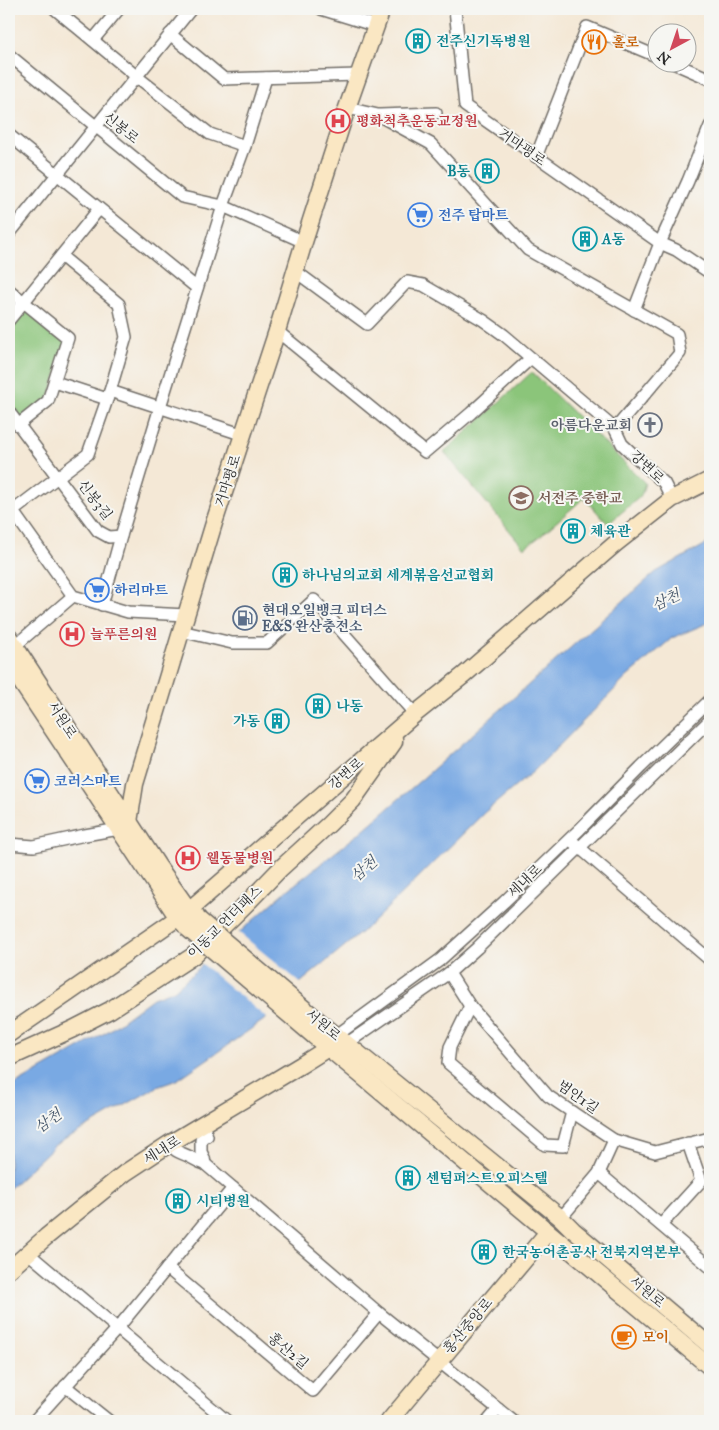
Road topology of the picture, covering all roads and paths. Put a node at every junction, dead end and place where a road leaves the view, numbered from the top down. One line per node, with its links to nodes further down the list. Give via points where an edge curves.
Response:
1 (55, 9): 9 (street)
2 (119, 9): 9 (street)
3 (191, 9): 8 (street)
4 (321, 9): 7 (street)
5 (382, 9): 7 (street, 거마평로)
6 (455, 9): 24 (street, 거마평로, via 465,106)
7 (376, 26): 13 (street, 거마평로)
8 (170, 34): 14 (street); 15 (street, via 224,79)
9 (93, 40): 14 (street)
10 (646, 52): 24 (street, via 587,27)
11 (9, 55): 21 (street, 신봉로)
12 (694, 72): 16 (street)
13 (358, 75): 15 (street); 17 (street, 거마평로)
14 (136, 76): 21 (street); 23 (street, via 210,134)
15 (266, 78): 23 (street)
16 (710, 79)
17 (347, 108): 19 (street); 29 (street, 거마평로)
18 (436, 113): 19 (street)
19 (378, 115): 37 (street, via 431,144 528,250)
20 (710, 126): 30 (street)
21 (96, 127): 25 (street); 26 (street, 신봉로, via 182,197)
22 (11, 140): 25 (street)
23 (245, 146): 26 (street)
24 (536, 157): 30 (street, 거마평로)
25 (57, 174): 27 (street); 28 (street)
26 (223, 206): 29 (street, 신봉로); 34 (street)
27 (99, 208): 31 (street); 34 (street)
28 (9, 234)
29 (304, 242): 32 (street, 거마평로)
30 (660, 243): 33 (street, 거마평로); 37 (street)
31 (61, 256): 36 (street); 42 (street, via 119,304 126,337)
32 (296, 271): 39 (street, 거마평로); 40 (street, 강변로, via 367,324 407,282 423,285 483,320)
33 (710, 273)
34 (197, 288): 43 (street)
35 (9, 290): 36 (street)
36 (24, 302): 38 (street); 41 (street, via 68,338)
37 (634, 310): 46 (street, via 677,334 680,352)
38 (9, 320)
39 (277, 331): 40 (street, via 425,452); 47 (street, 거마평로)
40 (531, 358): 46 (street, 강변로)
41 (54, 382): 42 (street); 45 (street, via 48,401)
42 (109, 395): 43 (street); 48 (street, via 88,454)
43 (160, 408): 47 (street); 52 (street)
44 (9, 412): 45 (street, 신봉3길)
45 (18, 425): 48 (street, 신봉3길)
46 (615, 429): 50 (street, 강변로, via 622,444 664,483)
47 (244, 435): 55 (street, 거마평로)
48 (58, 478): 51 (street); 52 (street, 신봉3길, via 98,531 109,537)
49 (710, 480): 50 (street, 강변로)
50 (672, 499): 60 (street, 강변로)
51 (11, 508): 53 (street)
52 (121, 536): 54 (street)
53 (73, 596): 54 (street); 57 (street)
54 (102, 605): 55 (street, via 128,612)
55 (186, 615): 56 (street, 거마평로)
56 (181, 631): 60 (street, via 232,643 266,643 314,600); 63 (street, 거마평로)
57 (11, 645): 64 (street, 서원로)
58 (9, 664): 65 (street, 서원로)
59 (710, 700): 66 (street, 세내로)
60 (415, 714): 62 (street, 강변로)
61 (710, 720): 68 (street, 세내로)
62 (394, 733): 69 (street, 강변로); 75 (street, 이동교 언더패스, via 394,742 353,800 193,956 110,1010)
63 (135, 784): 64 (street); 65 (street, 거마평로)
64 (108, 789): 65 (street, 서원로)
65 (124, 826): 67 (street, via 34,846); 69 (street, 서원로, via 129,847)
66 (570, 839): 68 (street); 74 (street, 세내로, via 440,960)
67 (9, 844)
68 (578, 848): 70 (street); 71 (street, 세내로)
69 (188, 919): 73 (street, 강변로); 74 (street, 서원로, bridge)
70 (710, 960)
71 (449, 973): 72 (street, 범안1길); 74 (street, 세내로)
72 (470, 1006): 76 (street, 범안1길, via 548,1096); 76 (street, via 450,1047 448,1063 545,1145 563,1146)
73 (9, 1034)
74 (330, 1038): 77 (street, 세내로); 85 (street, 서원로); 87 (street, 서원로)
75 (9, 1058)
76 (572, 1112): 79 (street, 범안1길)
77 (203, 1125): 81 (street, 세내로); 82 (street, via 207,1136 201,1140)
78 (710, 1138): 80 (street, 범안1길)
79 (614, 1140): 80 (street, 범안1길, via 655,1152); 83 (street)
80 (688, 1143): 86 (street, via 700,1180)
81 (170, 1144): 82 (street, via 176,1152); 88 (street, 세내로, via 124,1173)
82 (205, 1164): 84 (street)
83 (599, 1173): 85 (street); 86 (street)
84 (233, 1188): 90 (street); 92 (street)
85 (561, 1218): 94 (street, 서원로)
86 (661, 1225): 89 (street)
87 (548, 1232): 95 (street, 홍산중앙로); 96 (street, 서원로)
88 (28, 1253): 91 (street, 세내로); 93 (street)
89 (710, 1267)
90 (166, 1268): 92 (street, 홍산2길, via 313,1391); 93 (street)
91 (9, 1270)
92 (379, 1313): 95 (street)
93 (116, 1329): 97 (street); 101 (street)
94 (710, 1346)
95 (439, 1361): 98 (street); 102 (street, 홍산중앙로)
96 (710, 1367)
97 (65, 1386): 99 (street); 100 (street)
98 (498, 1409): 103 (street); 104 (street)
99 (35, 1420)
100 (110, 1421)
101 (227, 1421)
102 (389, 1421)
103 (488, 1421)
104 (513, 1421)

